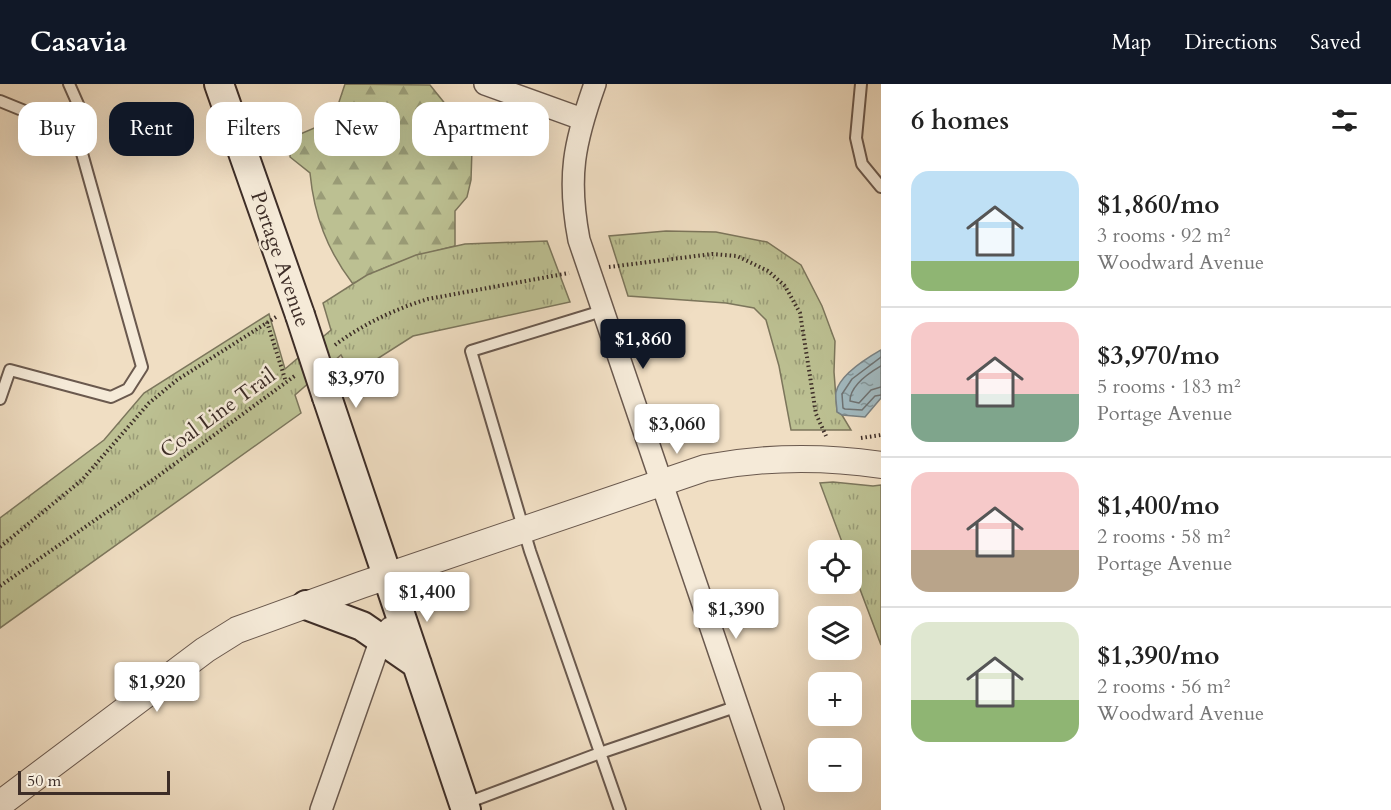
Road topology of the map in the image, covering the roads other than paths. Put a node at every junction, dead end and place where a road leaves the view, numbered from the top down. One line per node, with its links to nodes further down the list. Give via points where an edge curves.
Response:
1 (69, 84): 7 (lane)
2 (219, 84): 15 (main road, Portage Avenue, bridge)
3 (485, 84): 8 (street)
4 (595, 84): 8 (street)
5 (861, 84): 9 (lane, via 856,138 862,164)
6 (0, 101): 11 (lane, via 76,132 142,367 128,389 111,397 10,370)
7 (77, 102)
8 (582, 119): 10 (street, via 572,192 579,240)
9 (881, 187)
10 (602, 311): 13 (street); 14 (lane, via 471,351)
11 (0, 399)
12 (881, 465): 13 (street, via 848,460 775,459 705,468)
13 (661, 483): 14 (street); 20 (street)
14 (524, 530): 15 (street); 21 (lane)
15 (387, 577): 16 (street); 17 (main road, Portage Avenue)
16 (306, 605): 18 (main road, via 362,626); 22 (street, via 237,630 205,650)
17 (399, 615): 18 (street); 19 (main road, Portage Avenue)
18 (381, 639): 19 (main road); 24 (street)
19 (417, 664): 23 (main road, Portage Avenue)
20 (738, 706): 21 (lane); 26 (street)
21 (600, 753): 23 (lane); 25 (lane)
22 (0, 804)
23 (465, 807)
24 (321, 810)
25 (620, 810)
26 (773, 810)

